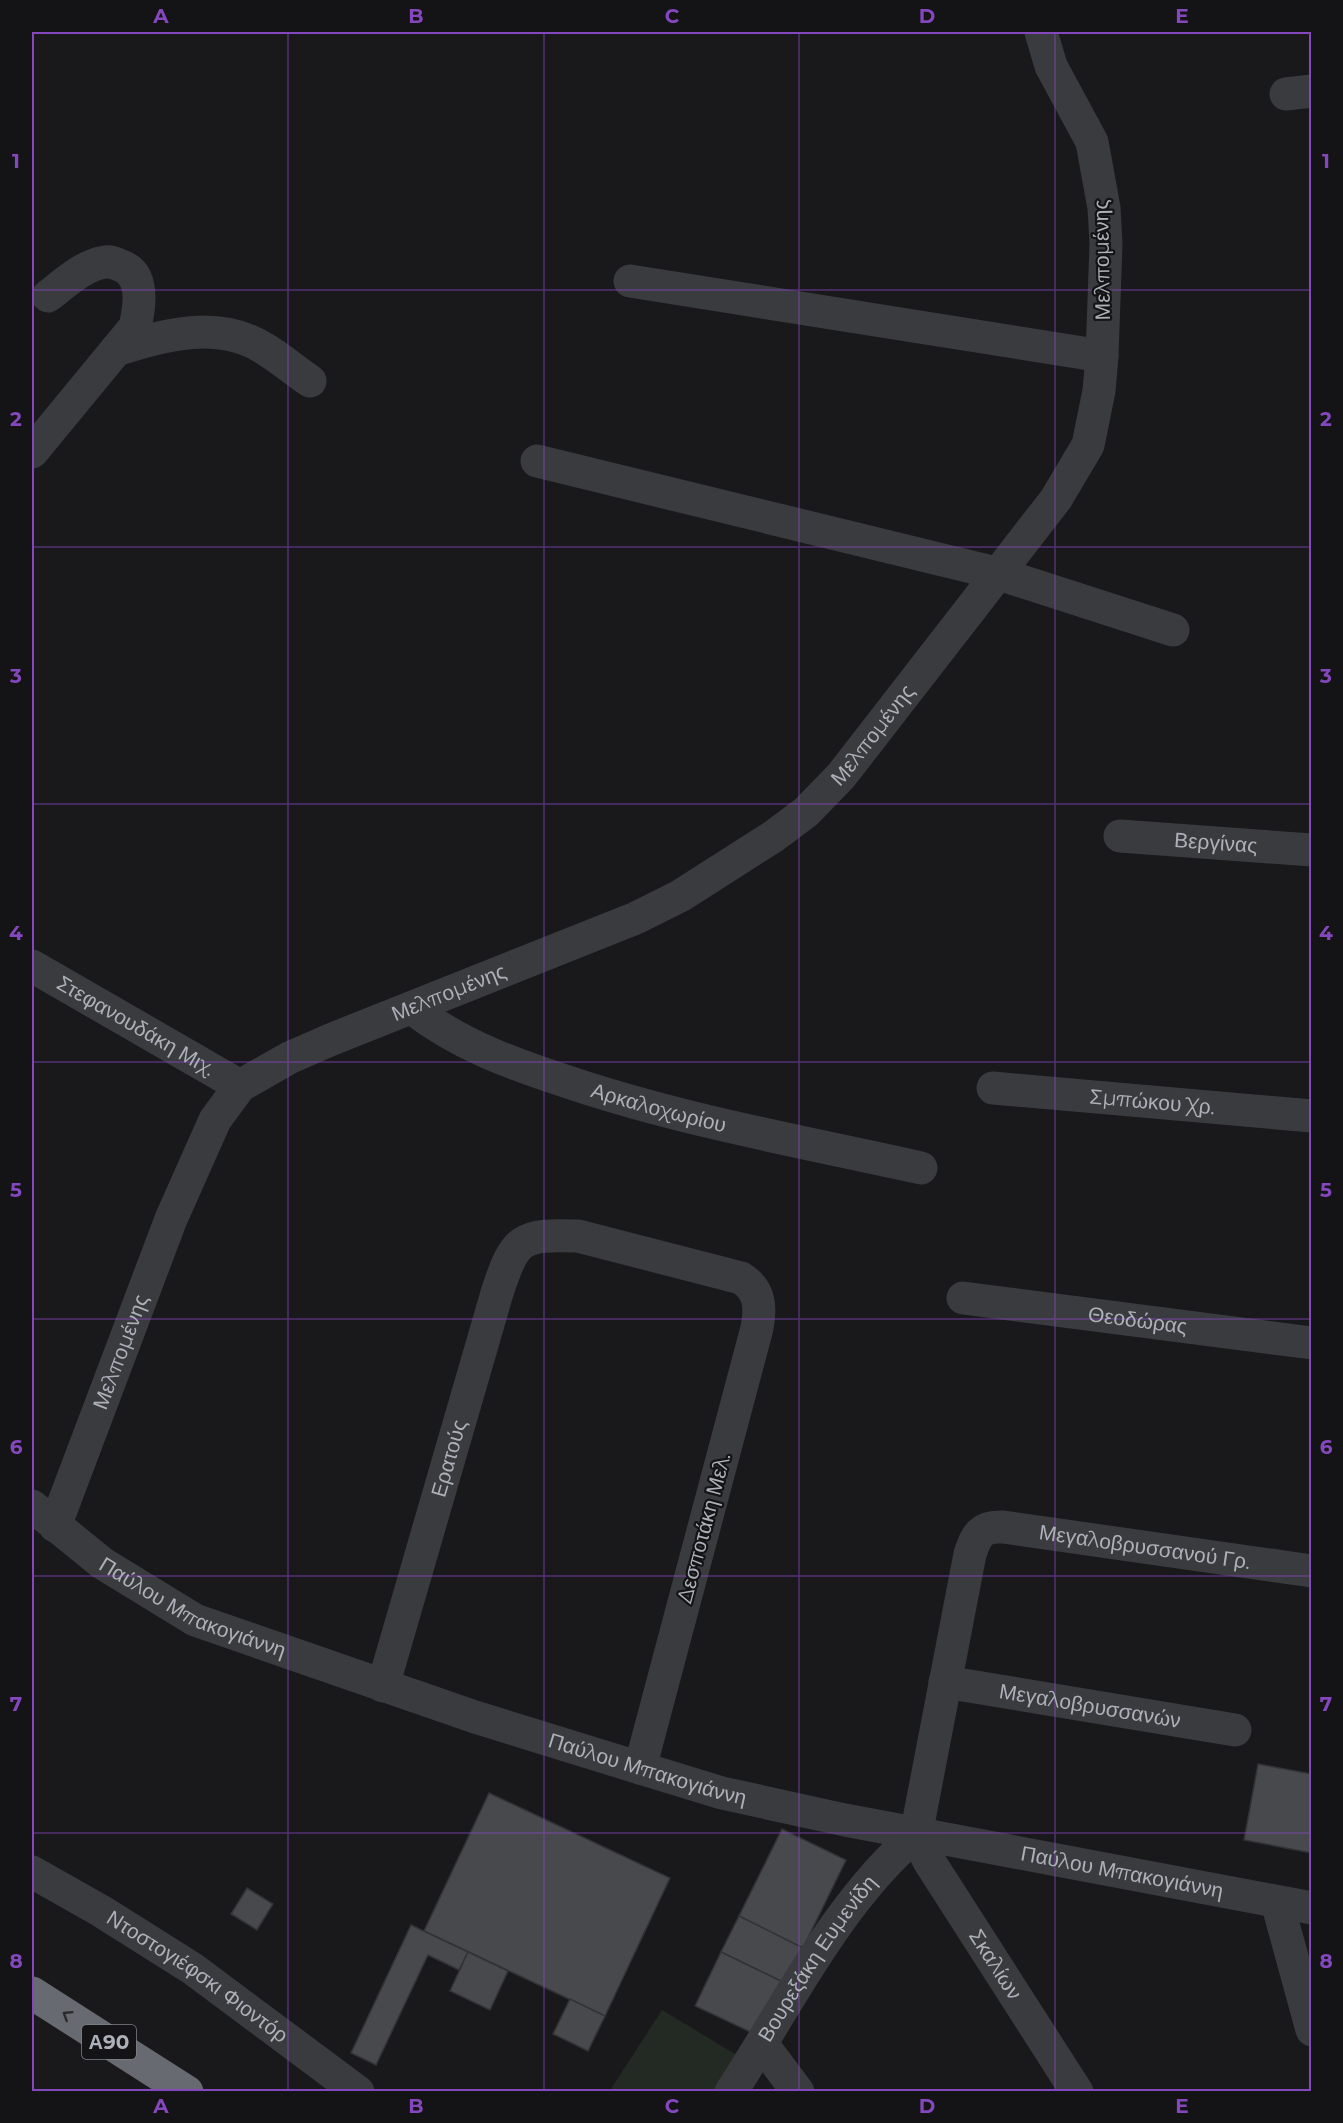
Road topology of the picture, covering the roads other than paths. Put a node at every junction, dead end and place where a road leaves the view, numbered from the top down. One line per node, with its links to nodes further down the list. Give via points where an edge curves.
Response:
1 (1041, 32): 5 (street, Μελπομένης, via 1051,66 1092,142 1099,174 1106,244)
2 (630, 281): 5 (street)
3 (48, 296): 4 (street, via 81,272 106,261 122,265 132,273 139,289 139,308 135,327)
4 (116, 350): 6 (street, via 199,330 227,333 263,347); 7 (street)
5 (1102, 356): 9 (street, Μελπομένης, via 1088,445 1056,499)
6 (310, 381)
7 (32, 452)
8 (537, 461): 9 (street)
9 (996, 573): 10 (street); 14 (street, Μελπομένης, via 860,755 806,812 774,836 681,896 636,918)
10 (1173, 630)
11 (1120, 836): 12 (street, Βεργίνας)
12 (1311, 850)
13 (32, 966): 15 (street, Στεφανουδάκη Μιχ.)
14 (412, 1008): 15 (street, Μελπομένης, via 289,1058); 18 (street, Αρκαλοχωρίου, via 458,1040 603,1094)
15 (240, 1086): 22 (street, Μελπομένης, via 215,1120)
16 (993, 1088): 17 (street, Σμπώκου Χρ.)
17 (1311, 1116)
18 (921, 1168)
19 (529, 1238): 25 (street, Ερατούς, via 510,1255 500,1284); 27 (street, Δεσποτάκη Μελ., via 578,1236 741,1278 753,1288 760,1305)
20 (963, 1298): 21 (street, Θεοδώρας)
21 (1311, 1343)
22 (43, 1516): 25 (street, Παύλου Μπακογιάννη, via 102,1563 195,1620)
23 (1311, 1571): 24 (street, Μεγαλοβρυσσανού Γρ., via 986,1527 979,1531 970,1554)
24 (945, 1682): 26 (street, Μεγαλοβρυσσανών); 28 (street)
25 (383, 1686): 27 (street, Παύλου Μπακογιάννη)
26 (1235, 1730)
27 (640, 1768): 28 (street, Παύλου Μπακογιάννη, via 722,1793)
28 (916, 1835): 30 (street, Παύλου Μπακογιάννη); 34 (street, Βουρεξάκη Ευμενίδη, via 863,1888); 39 (street, Σκαλίων, via 929,1862)
29 (32, 1872): 36 (street, Ντοστογιέφσκι Φιοντόρ, via 193,1969)
30 (1277, 1902): 31 (street, Παύλου Μπακογιάννη); 33 (street)
31 (1311, 1908)
32 (32, 1993): 35 (highway, Α90, one-way to 32)
33 (1311, 2030)
34 (762, 2044): 37 (street, Βουρεξάκη Ευμενίδη); 38 (street)
35 (187, 2091)
36 (358, 2091)
37 (731, 2091)
38 (798, 2091)
39 (1077, 2091)

